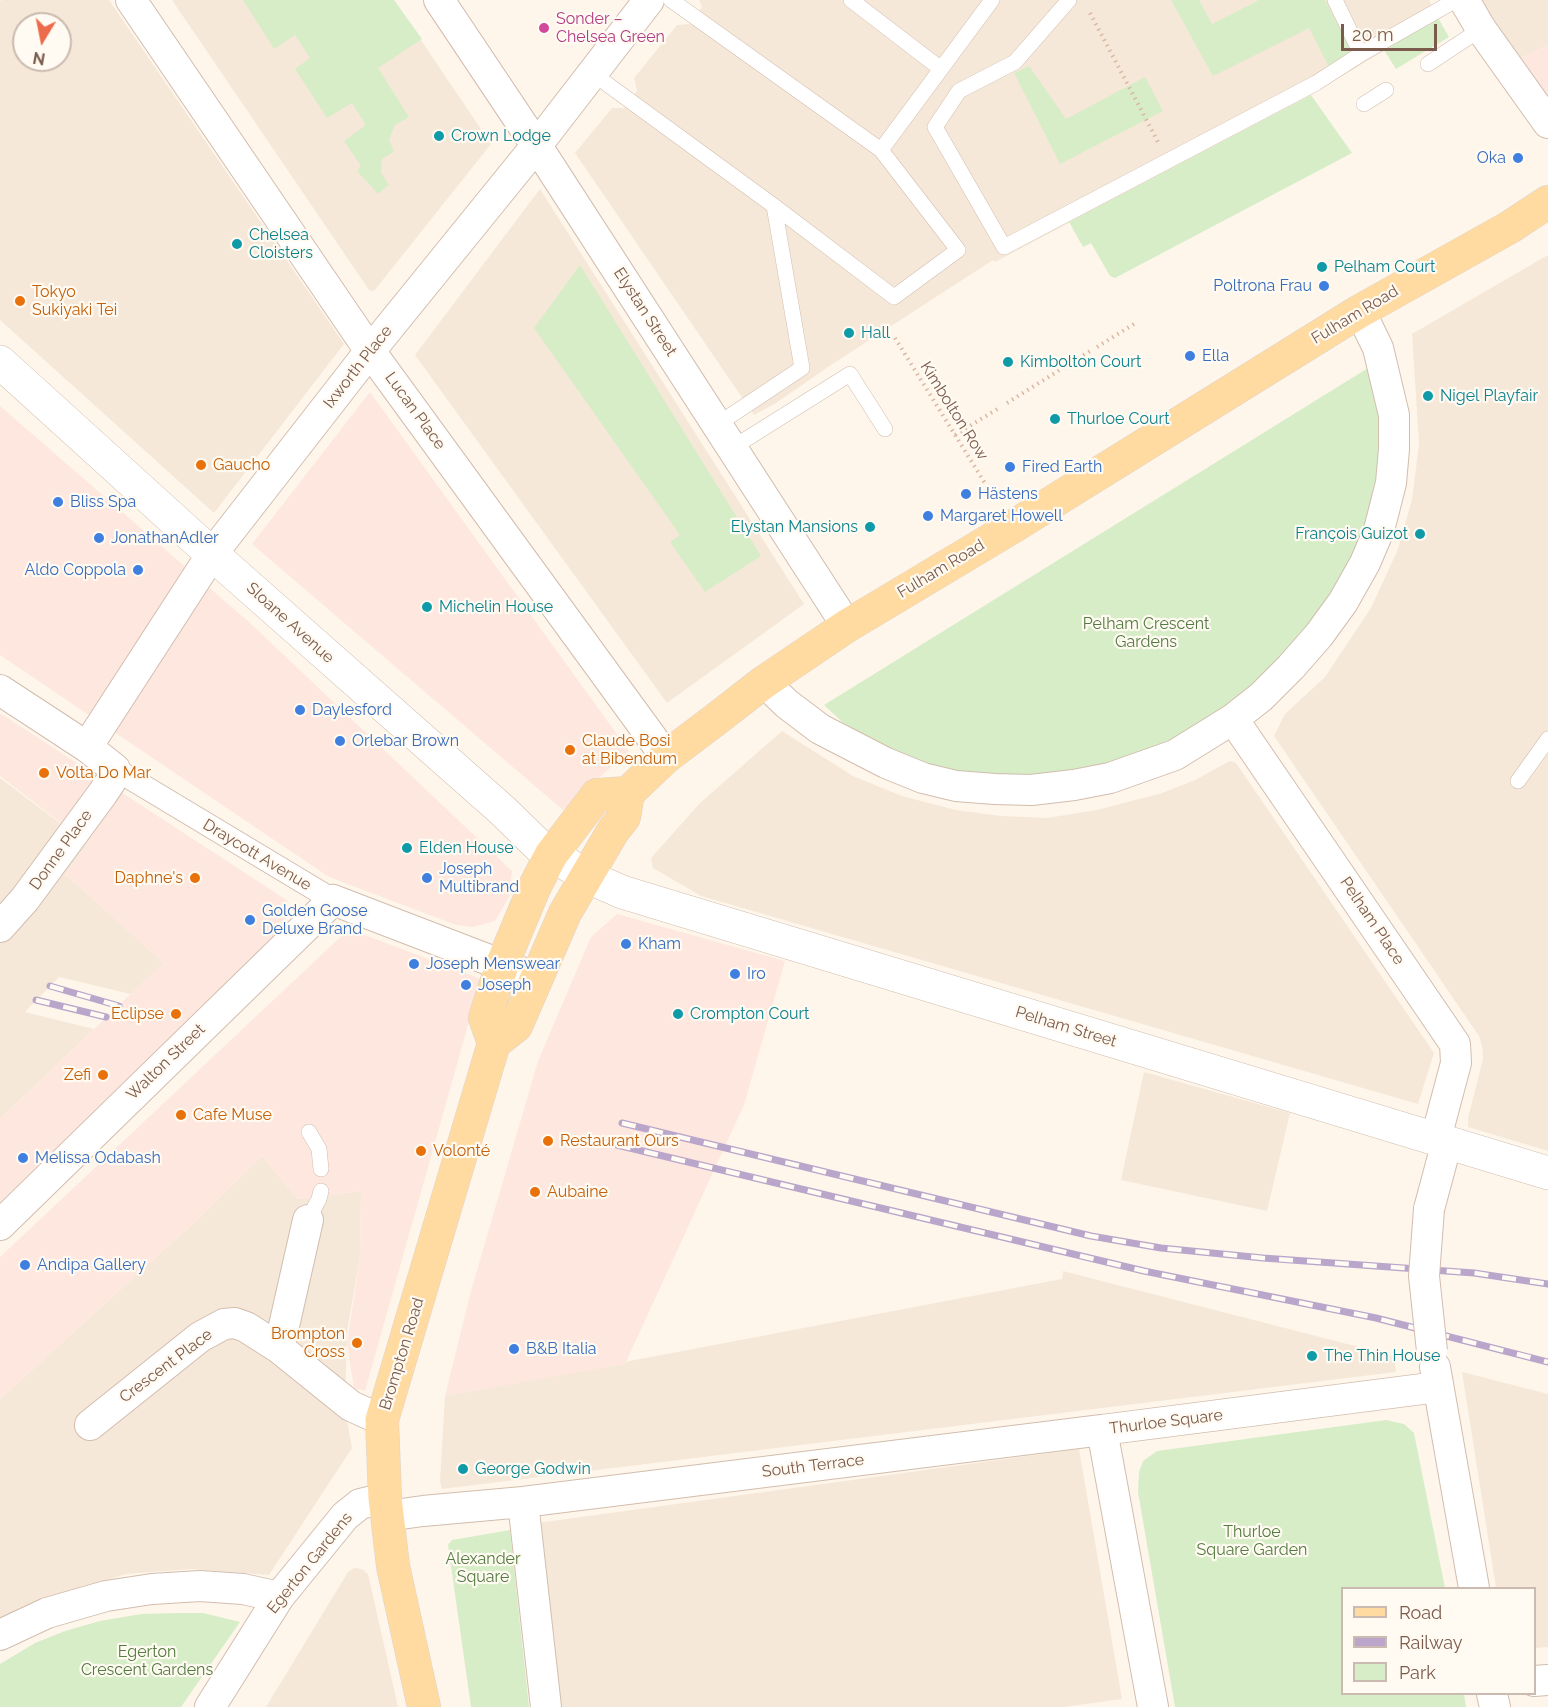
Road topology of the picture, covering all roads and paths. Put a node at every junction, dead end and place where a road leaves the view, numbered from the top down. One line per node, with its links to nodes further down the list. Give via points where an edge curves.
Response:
1 (131, 0): 29 (street, Lucan Place)
2 (439, 0): 20 (street, Elystan Street)
3 (649, 0): 16 (street, Ixworth Place)
4 (671, 0): 21 (lane)
5 (852, 0): 15 (lane)
6 (992, 0): 15 (lane)
7 (1070, 0): 22 (lane, via 1015,62 959,91 935,127 1004,247)
8 (1335, 0): 13 (lane)
9 (1456, 0): 13 (lane)
10 (1464, 0): 12 (street)
11 (1088, 10): 22 (path)
12 (1481, 29): 14 (lane); 19 (street)
13 (1361, 54): 22 (lane, via 1316,83)
14 (1428, 64)
15 (941, 69): 21 (lane)
16 (592, 73): 20 (street, Ixworth Place); 24 (lane)
17 (1386, 90): 18 (lane)
18 (1364, 104)
19 (1548, 123)
20 (537, 145): 29 (street, Ixworth Place); 36 (street, Elystan Street)
21 (881, 150): 24 (lane, via 957,250 894,297)
22 (1168, 161)
23 (1548, 202): 25 (main road, Fulham Road)
24 (774, 206): 36 (lane, via 802,368)
25 (1360, 311): 37 (main road, Fulham Road); 42 (street, via 1378,348 1394,415 1391,483 1379,530 1343,602 1319,635 1261,697)
26 (1134, 324): 28 (path)
27 (895, 338): 35 (path, Kimbolton Row)
28 (1097, 347)
29 (370, 351): 38 (street, Ixworth Place); 45 (street, Lucan Place)
30 (1090, 351): 32 (path)
31 (0, 362): 38 (street, Sloane Avenue)
32 (1007, 403)
33 (999, 408): 35 (path)
34 (885, 429): 36 (lane, via 850,374)
35 (955, 435): 37 (path, Kimbolton Row)
36 (725, 436): 39 (street, Elystan Street)
37 (1014, 526): 39 (main road, Fulham Road)
38 (212, 554): 44 (street, Ixworth Place); 49 (street, Sloane Avenue)
39 (848, 626): 40 (main road, Fulham Road)
40 (765, 682): 42 (street, via 820,729 886,763 923,778 995,789 1031,790 1110,778 1175,755); 45 (main road, Fulham Road)
41 (0, 690): 44 (street, Draycott Avenue)
42 (1233, 719): 57 (street, Pelham Place, via 1455,1044 1456,1063)
43 (1548, 739): 47 (lane)
44 (87, 747): 46 (street, Draycott Avenue)
45 (666, 757): 48 (main road, Fulham Road)
46 (115, 769): 51 (street, Draycott Avenue); 52 (street, Donne Place, via 103,794 25,900)
47 (1518, 781)
48 (628, 793): 49 (main road, via 597,795); 50 (main road, via 624,817)
49 (552, 855): 50 (street, Sloane Avenue); 53 (main road)
50 (586, 876): 54 (main road); 57 (street, Pelham Street, via 622,892)
51 (333, 900): 53 (street, Draycott Avenue); 62 (street, Walton Street)
52 (0, 927)
53 (502, 965): 54 (street, Draycott Avenue); 55 (main road, via 485,1018)
54 (536, 978): 55 (main road, via 516,1026)
55 (494, 1043): 65 (main road, Brompton Road)
56 (309, 1132): 58 (lane, via 319,1149)
57 (1442, 1140): 59 (street, Pelham Street); 64 (street, bridge, via 1429,1209 1424,1276)
58 (321, 1169)
59 (1548, 1173)
60 (321, 1191): 61 (lane)
61 (308, 1220): 63 (street)
62 (0, 1225)
63 (279, 1348): 65 (street, Crescent Place, via 351,1406); 66 (street, Crescent Place, via 235,1323 224,1324 201,1337)
64 (1438, 1387): 67 (street, Thurloe Square); 70 (street)
65 (382, 1420): 69 (main road, Brompton Road)
66 (90, 1425)
67 (1102, 1430): 68 (street, South Terrace); 76 (street, Thurloe Square)
68 (523, 1502): 69 (street, via 423,1511); 75 (street)
69 (386, 1507): 71 (street, Egerton Gardens, via 360,1504 345,1516); 74 (main road, Brompton Road, via 393,1566)
70 (1474, 1587)
71 (279, 1597): 72 (street, via 200,1586 152,1589 106,1596 46,1613); 73 (street, Egerton Gardens)
72 (0, 1635)
73 (210, 1707)
74 (424, 1707)
75 (546, 1707)
76 (1153, 1707)

